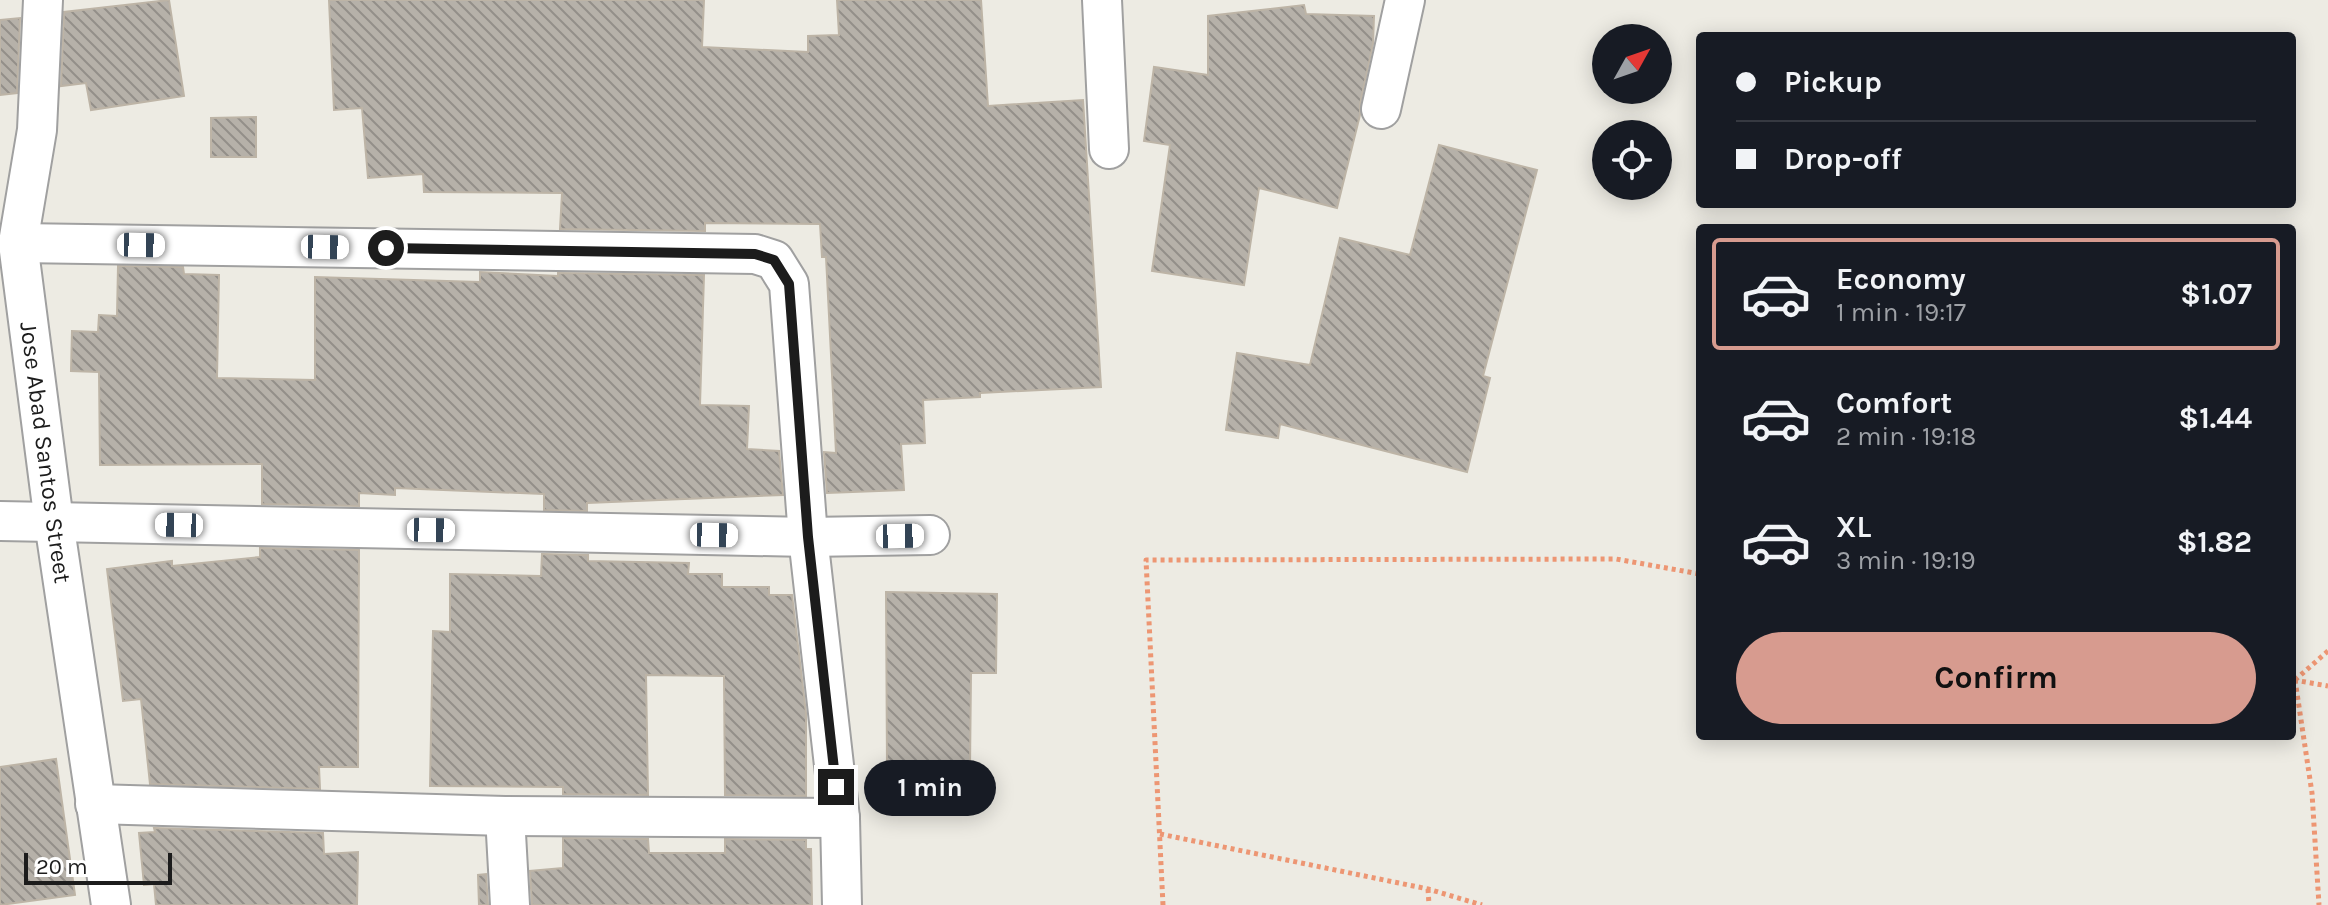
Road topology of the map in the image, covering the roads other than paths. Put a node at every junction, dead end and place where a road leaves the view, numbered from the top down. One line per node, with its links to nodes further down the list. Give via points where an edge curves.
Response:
1 (43, 0): 6 (street, Jose Abad Santos Street, via 37,130)
2 (1102, 0): 5 (street)
3 (1405, 0): 4 (street)
4 (1381, 109)
5 (1109, 149)
6 (18, 243): 8 (street, Jose Abad Santos Street); 10 (street, via 755,254 774,260 789,284)
7 (0, 521): 8 (street)
8 (54, 522): 10 (street); 11 (street, Jose Abad Santos Street)
9 (930, 535): 10 (street)
10 (808, 537): 13 (street)
11 (95, 804): 12 (street); 14 (street, Jose Abad Santos Street)
12 (505, 816): 13 (street); 15 (street)
13 (840, 818): 16 (street)
14 (111, 905)
15 (510, 905)
16 (842, 905)

